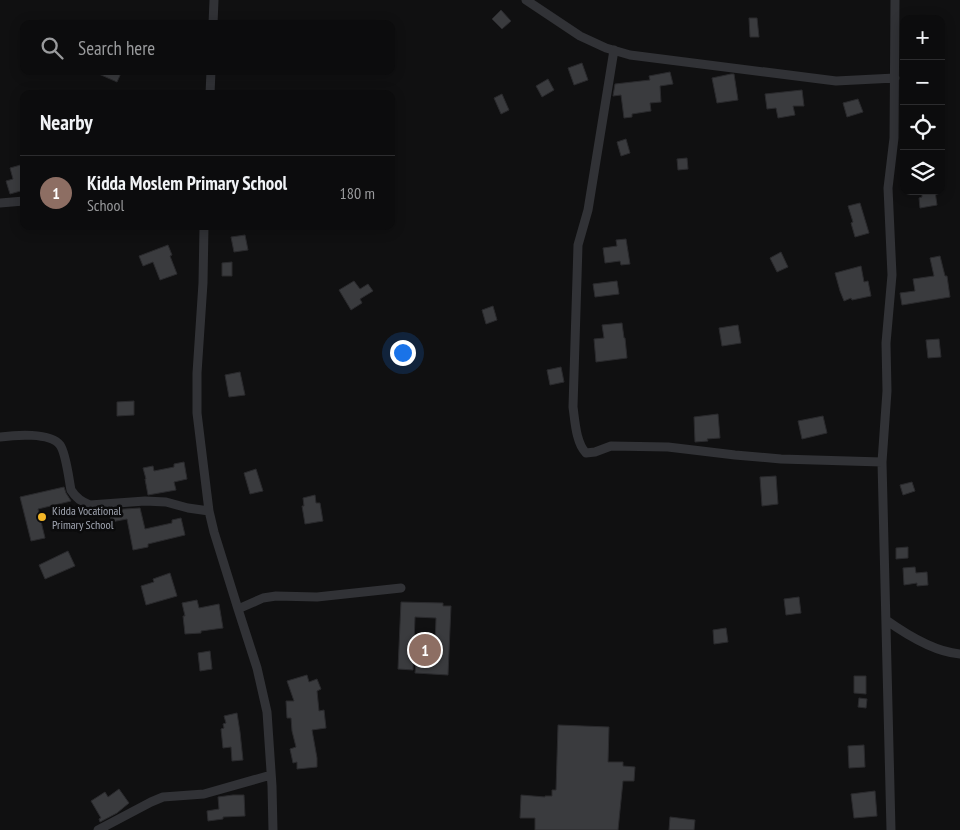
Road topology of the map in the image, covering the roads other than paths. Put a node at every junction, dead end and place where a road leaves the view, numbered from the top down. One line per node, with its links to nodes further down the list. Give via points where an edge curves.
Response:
1 (214, 0): 4 (street)
2 (526, 0): 5 (street, via 580,36)
3 (896, 0): 7 (street)
4 (213, 20)
5 (614, 50): 7 (street, via 630,55 836,81); 13 (street, via 588,210 578,245 573,407 582,449 586,453 611,446 668,447 734,456)
6 (211, 75): 8 (street)
7 (895, 78): 13 (street, via 894,138 888,188 892,275)
8 (210, 90)
9 (20, 200): 10 (street)
10 (0, 203)
11 (204, 230): 14 (street, via 197,413)
12 (0, 437): 14 (street, via 20,434 56,441 61,446 71,490 82,502 90,505 146,500)
13 (882, 462): 17 (street)
14 (209, 511): 16 (street)
15 (401, 588): 16 (street, via 317,597 276,596)
16 (238, 609): 19 (street, via 267,712)
17 (886, 620): 18 (street, via 922,642); 22 (street)
18 (960, 654)
19 (272, 775): 20 (street, via 204,794 163,797); 21 (street)
20 (98, 830)
21 (273, 830)
22 (891, 830)

